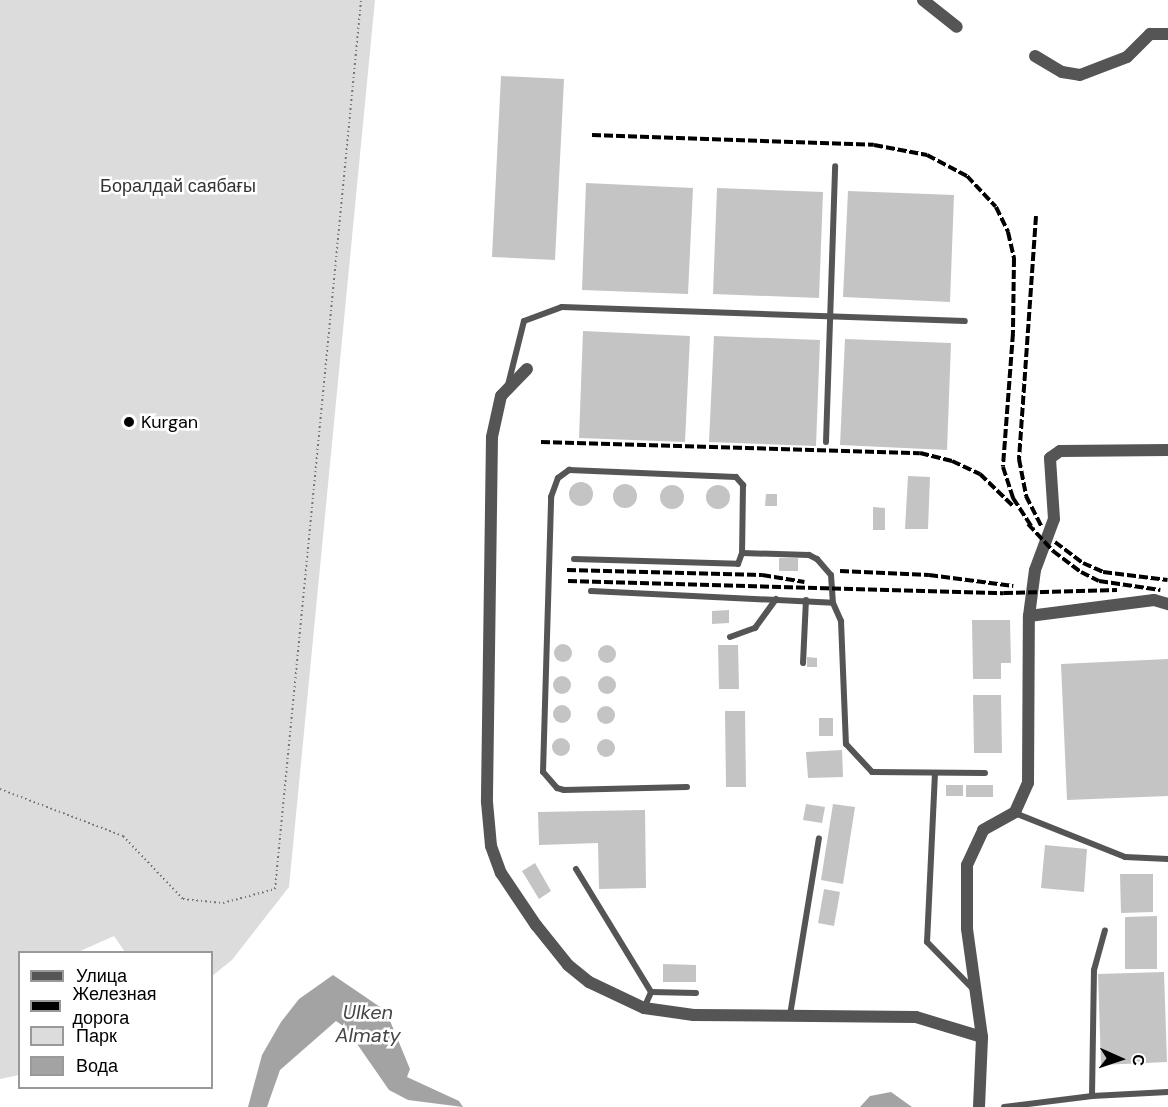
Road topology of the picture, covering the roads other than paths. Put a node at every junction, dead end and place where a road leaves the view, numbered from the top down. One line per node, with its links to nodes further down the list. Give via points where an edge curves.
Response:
1 (923, 0): 2 (street)
2 (957, 27)
3 (1168, 34): 4 (street, via 1150,34 1126,57 1080,75 1062,72)
4 (1035, 56)
5 (835, 166): 6 (lane)
6 (830, 316): 7 (lane); 9 (lane, via 562,306 524,321); 10 (lane)
7 (965, 321)
8 (527, 369): 9 (street)
9 (507, 390): 33 (street, via 501,396 492,437 487,802 491,846 501,873 568,965 606,992)
10 (826, 442)
11 (1168, 450): 19 (street, via 1060,451 1050,458 1054,519 1035,570)
12 (742, 553): 13 (lane, via 738,564); 17 (lane, via 809,555 817,559 831,575); 24 (lane, via 743,485 736,477 569,470 553,486 543,772 551,783 564,790)
13 (574, 559)
14 (591, 591): 15 (lane)
15 (776, 599): 16 (lane); 20 (lane, via 755,628)
16 (806, 600): 17 (lane); 21 (lane)
17 (833, 603): 22 (lane, via 841,621 846,744 872,772)
18 (1168, 604): 19 (street, via 1154,600)
19 (1029, 615): 25 (street, via 1028,783)
20 (730, 637)
21 (803, 663)
22 (935, 773): 23 (lane); 30 (lane, via 927,942)
23 (985, 773)
24 (687, 787)
25 (1015, 812): 27 (lane, via 1125,856); 30 (street, via 982,830 968,865 967,929)
26 (819, 838): 34 (lane)
27 (1168, 859)
28 (576, 868): 31 (lane)
29 (1105, 930): 37 (lane, via 1093,985)
30 (975, 991): 35 (street)
31 (651, 992): 32 (lane); 33 (lane)
32 (696, 993)
33 (644, 1008): 34 (street, via 670,1013)
34 (790, 1016): 35 (street, via 916,1017)
35 (982, 1037): 38 (street)
36 (1168, 1092): 37 (lane)
37 (1092, 1096): 39 (lane)
38 (979, 1107)
39 (1004, 1107)

